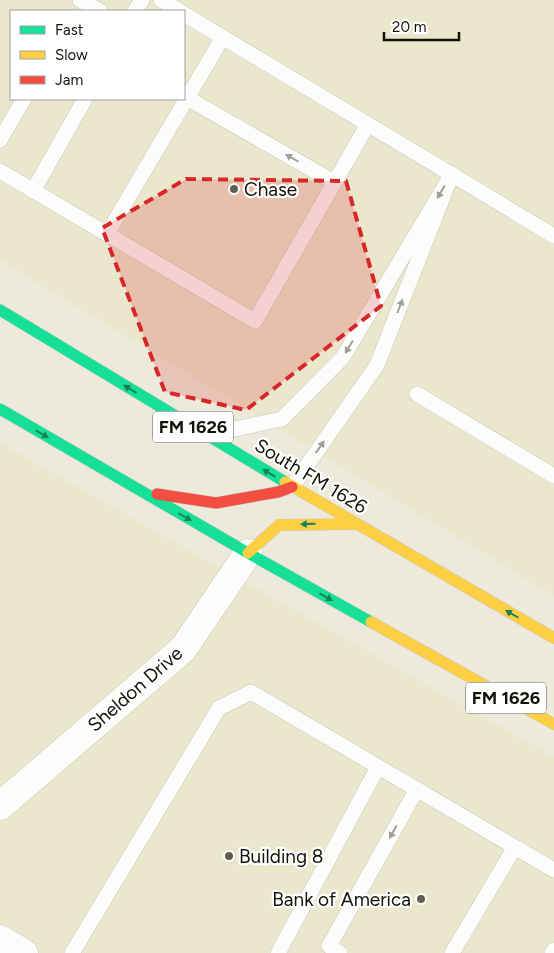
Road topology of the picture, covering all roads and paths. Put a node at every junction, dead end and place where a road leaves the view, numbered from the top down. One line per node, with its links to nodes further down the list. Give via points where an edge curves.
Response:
1 (81, 0): 3 (lane)
2 (161, 0): 4 (lane)
3 (98, 10)
4 (178, 10)
5 (185, 15): 6 (lane)
6 (222, 37): 7 (lane); 10 (lane)
7 (187, 98): 14 (lane, one-way to 7); 16 (lane)
8 (23, 100): 11 (lane)
9 (84, 100): 15 (lane)
10 (368, 124): 13 (lane); 14 (lane)
11 (0, 140)
12 (0, 171): 15 (lane)
13 (452, 174): 17 (lane); 21 (lane, one-way to 21, via 343,357 282,419); 23 (lane, one-way to 13, via 377,365)
14 (334, 182): 16 (lane, via 255,321)
15 (33, 190): 16 (lane)
16 (107, 234)
17 (554, 236)
18 (0, 310): 21 (main road, South FM 1626 / FM 1626, one-way to 18)
19 (417, 394): 22 (lane)
20 (0, 409): 24 (main road, FM 1626, one-way to 24)
21 (206, 435): 23 (main road, South FM 1626 / FM 1626, one-way to 21)
22 (554, 476)
23 (292, 487): 24 (main road, via 216,503); 25 (main road, South FM 1626 / FM 1626)
24 (143, 492): 26 (main road, FM 1626, one-way to 26)
25 (357, 524): 26 (main road, one-way to 26, via 279,525); 27 (main road, South FM 1626 / FM 1626, one-way to 25)
26 (248, 553): 28 (main road, FM 1626, one-way to 28); 31 (street, Sheldon Drive, via 183,649)
27 (554, 638)
28 (554, 724)
29 (378, 767): 30 (lane); 36 (lane, via 251,692 219,708); 37 (lane)
30 (417, 789): 32 (lane); 38 (lane, one-way to 38, via 329,946)
31 (0, 806)
32 (515, 847): 33 (lane); 39 (lane)
33 (554, 870)
34 (0, 939): 35 (street)
35 (24, 953)
36 (72, 953)
37 (278, 953)
38 (340, 953)
39 (452, 953)

